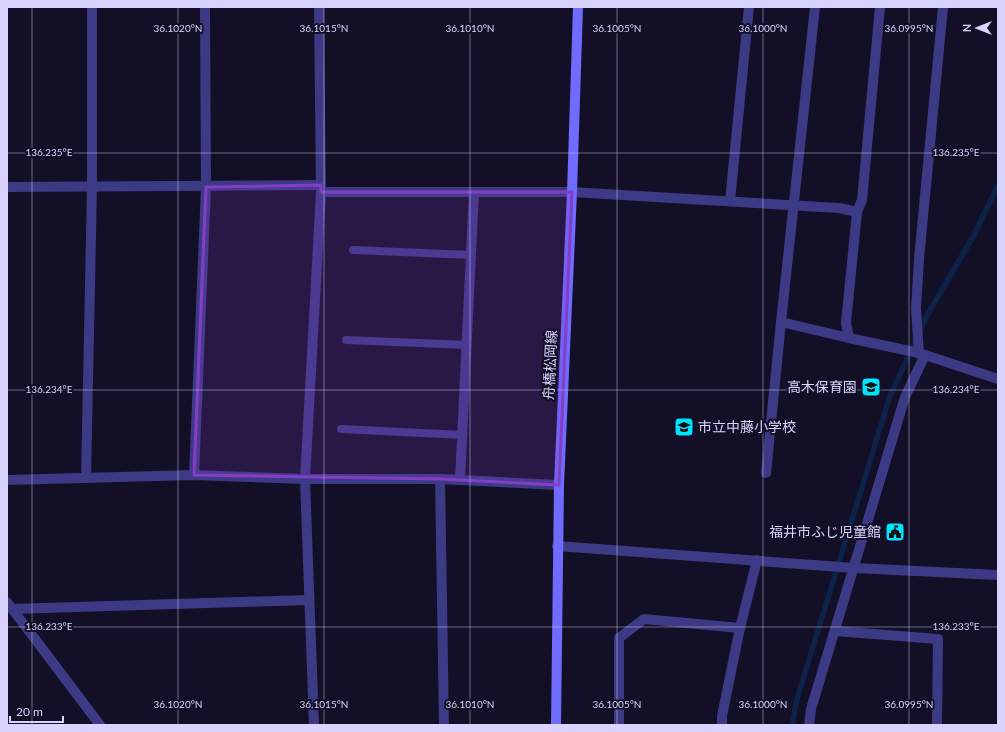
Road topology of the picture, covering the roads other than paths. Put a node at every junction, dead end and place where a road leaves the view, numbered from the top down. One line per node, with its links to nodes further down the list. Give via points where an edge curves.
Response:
1 (92, 7): 10 (street)
2 (205, 7): 11 (street)
3 (319, 7): 12 (street)
4 (578, 7): 14 (main road, 舟橋松岡線)
5 (749, 7): 15 (street)
6 (815, 7): 16 (street)
7 (880, 7): 17 (street, via 862,200)
8 (943, 7): 24 (street, via 919,259 916,309)
9 (7, 187): 10 (street)
10 (92, 187): 11 (street); 30 (street)
11 (206, 187): 12 (street); 29 (street)
12 (321, 188): 13 (street); 31 (street)
13 (474, 192): 14 (street); 19 (street)
14 (572, 192): 15 (street); 35 (main road, 舟橋松岡線)
15 (730, 201): 16 (street)
16 (794, 206): 17 (street, via 839,208); 20 (street)
17 (857, 212): 21 (street, via 846,323)
18 (353, 250): 19 (lane)
19 (471, 255): 23 (street)
20 (781, 322): 21 (street); 28 (street)
21 (848, 338): 24 (street)
22 (346, 340): 23 (lane)
23 (467, 345): 27 (street)
24 (922, 354): 25 (street); 38 (street, via 905,397)
25 (998, 379)
26 (341, 429): 27 (lane)
27 (462, 435): 34 (street)
28 (766, 473)
29 (194, 475): 30 (street); 31 (street)
30 (86, 478): 33 (street)
31 (305, 479): 32 (street); 40 (street)
32 (440, 479): 34 (street); 46 (street)
33 (7, 480)
34 (460, 480): 35 (street)
35 (559, 485): 36 (main road, 舟橋松岡線)
36 (557, 546): 37 (street); 47 (main road, 舟橋松岡線)
37 (757, 560): 38 (street); 42 (street)
38 (854, 568): 39 (street); 43 (street)
39 (998, 575)
40 (309, 600): 41 (street); 45 (street)
41 (10, 606): 44 (street)
42 (740, 628): 48 (street, via 644,619 620,638); 49 (street)
43 (834, 631): 50 (street, via 811,709); 51 (street, via 938,639)
44 (100, 725)
45 (314, 725)
46 (444, 725)
47 (556, 725)
48 (619, 725)
49 (722, 725)
50 (809, 725)
51 (937, 725)

